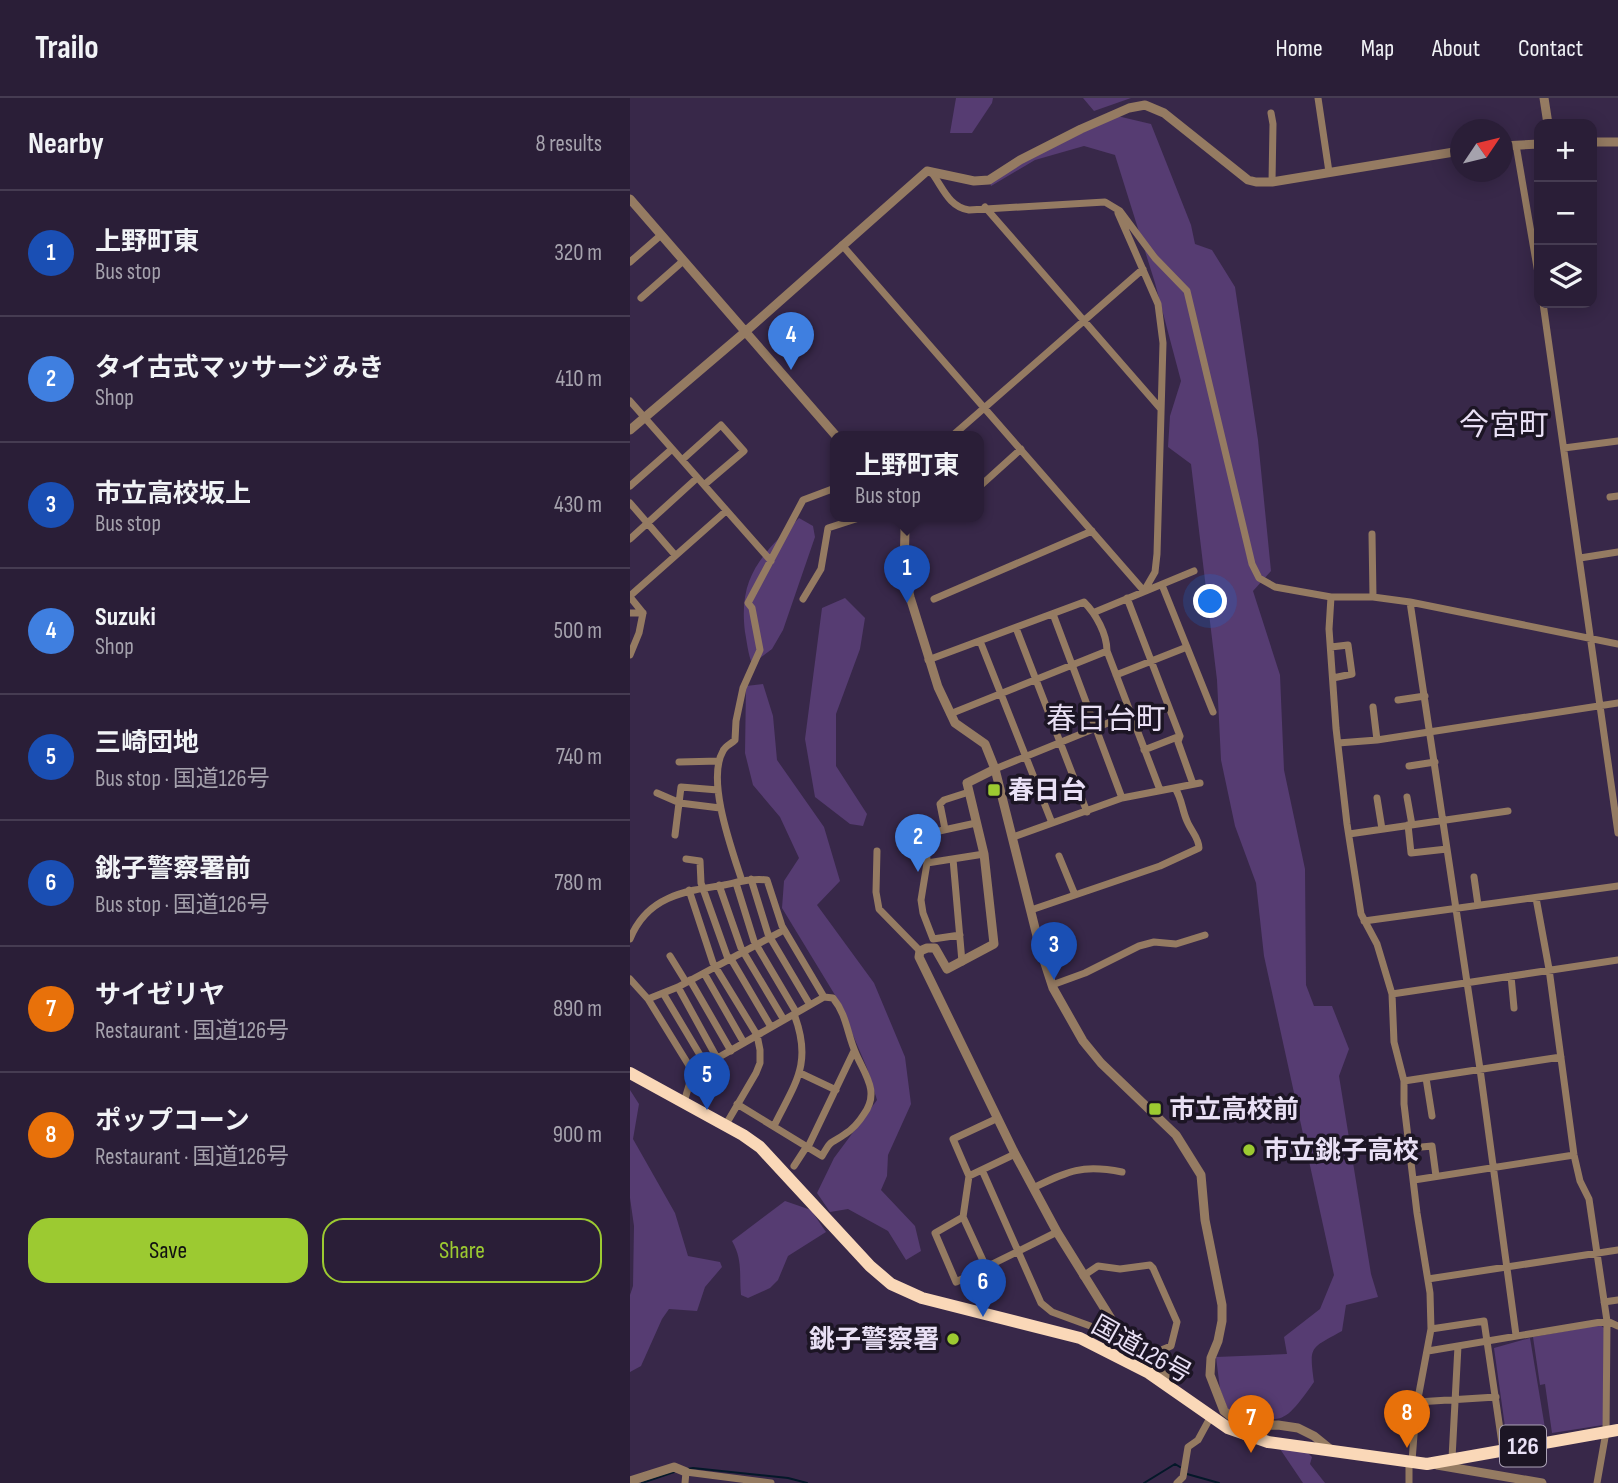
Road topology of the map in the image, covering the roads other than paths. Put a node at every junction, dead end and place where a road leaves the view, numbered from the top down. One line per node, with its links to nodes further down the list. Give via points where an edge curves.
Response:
1 (1318, 98): 11 (street)
2 (1544, 98): 4 (street)
3 (1271, 113): 13 (street)
4 (1547, 119)
5 (1597, 142): 6 (street)
6 (1618, 142)
7 (1534, 144): 9 (street)
8 (1513, 145): 9 (street)
9 (1516, 145): 19 (street)
10 (1450, 153): 11 (street)
11 (1329, 172): 13 (street)
12 (932, 173): 13 (street, via 989,180 1081,129 1145,105 1164,113 1248,180); 15 (street, via 959,208); 18 (street, via 927,171)
13 (1272, 182)
14 (630, 199): 17 (street)
15 (985, 207): 16 (street, via 1105,202); 25 (street)
16 (1116, 209): 22 (street); 60 (street, via 1186,291 1259,578 1275,587)
17 (661, 235): 20 (street); 21 (street)
18 (842, 245): 26 (street); 28 (street)
19 (1534, 250)
20 (683, 261): 23 (street); 26 (street)
21 (630, 262)
22 (1143, 269): 25 (street); 29 (street, via 1158,304 1163,343)
23 (641, 298)
24 (1544, 308): 35 (street)
25 (1083, 321): 28 (street); 29 (street)
26 (745, 332): 30 (street); 32 (street)
27 (630, 401): 30 (street)
28 (984, 408): 33 (street); 37 (street)
29 (1160, 409): 58 (street, via 1155,572)
30 (644, 417): 31 (street); 36 (street)
31 (630, 430)
32 (832, 431)
33 (958, 431)
34 (1618, 440): 35 (street)
35 (1564, 448): 54 (street)
36 (672, 449): 38 (street); 42 (street)
37 (1021, 449): 40 (street); 49 (street)
38 (682, 460): 39 (street); 41 (street, via 721,425 744,452)
39 (697, 478): 41 (street); 48 (street)
40 (984, 482)
41 (704, 485): 45 (street)
42 (630, 486)
43 (830, 490): 55 (street, via 803,500)
44 (630, 503): 48 (street)
45 (726, 511): 53 (street); 55 (street)
46 (847, 522): 63 (street, via 828,528 821,569)
47 (903, 522): 78 (street, via 904,570)
48 (648, 523): 51 (street); 53 (street)
49 (1092, 531): 58 (street); 64 (street)
50 (1372, 534): 61 (street)
51 (630, 539)
52 (1618, 552): 54 (street)
53 (675, 555): 59 (street)
54 (1580, 558): 71 (street)
55 (771, 561): 101 (street, via 748,603 760,650 743,688 735,740)
56 (1194, 571): 57 (street)
57 (1162, 585): 58 (street); 74 (street)
58 (1144, 591): 62 (street)
59 (630, 596): 68 (street)
60 (1331, 597): 61 (street); 75 (street)
61 (1373, 597): 65 (street)
62 (1127, 598): 66 (street); 79 (street)
63 (803, 599)
64 (934, 599)
65 (1410, 603): 71 (street); 85 (street)
66 (1095, 612): 69 (street, via 1084,602); 76 (street)
67 (630, 613): 68 (street)
68 (643, 613): 77 (street)
69 (1053, 614): 70 (street); 80 (street)
70 (1016, 628): 72 (street); 83 (street)
71 (1590, 638): 73 (street); 89 (street)
72 (980, 641): 78 (street); 84 (street)
73 (1618, 643)
74 (1187, 647): 79 (street); 90 (street)
75 (1331, 647): 82 (street); 82 (street, via 1348,645 1352,674)
76 (1107, 652): 80 (street); 81 (street)
77 (630, 655)
78 (929, 660): 91 (street)
79 (1151, 661): 81 (street); 95 (street)
80 (1071, 666): 83 (street); 93 (street)
81 (1116, 675): 92 (street)
82 (1334, 678): 98 (street)
83 (1037, 679): 84 (street); 97 (street)
84 (1000, 694): 91 (street); 100 (street)
85 (1425, 696): 86 (street); 94 (street)
86 (1398, 700)
87 (1618, 703): 89 (street)
88 (1373, 706): 96 (street)
89 (1599, 706): 94 (street); 124 (street)
90 (1213, 712)
91 (950, 714): 105 (street, via 955,723 985,744)
92 (1130, 714): 93 (street); 99 (street)
93 (1095, 728): 97 (street); 112 (street)
94 (1431, 733): 96 (street); 103 (street)
95 (1180, 736): 99 (street); 106 (street, via 1178,742 1197,783)
96 (1377, 740): 98 (street)
97 (1061, 742): 100 (street); 117 (street)
98 (1338, 743): 125 (street)
99 (1144, 750): 108 (street)
100 (1024, 757): 105 (street); 120 (street)
101 (719, 761): 102 (street); 107 (street)
102 (679, 762)
103 (1435, 762): 104 (street); 118 (street)
104 (1409, 766)
105 (995, 769): 109 (street, via 967,783); 127 (street)
106 (1175, 788): 108 (street); 142 (street, via 1199,848)
107 (718, 790): 114 (street, via 681,787); 115 (street)
108 (1160, 790): 112 (street)
109 (970, 792): 119 (street); 122 (street, via 940,804)
110 (657, 793): 114 (street)
111 (1406, 797): 121 (street)
112 (1122, 798): 117 (street)
113 (1377, 798): 123 (street)
114 (680, 803): 115 (street); 126 (street)
115 (720, 808): 137 (street)
116 (1508, 811): 118 (street)
117 (1087, 812): 120 (street)
118 (1443, 820): 121 (street); 128 (street)
119 (976, 822): 122 (street); 130 (street)
120 (1052, 823): 127 (street)
121 (1410, 825): 123 (street); 128 (street, via 1411,853)
122 (945, 829): 134 (street, via 926,836)
123 (1382, 829): 125 (street)
124 (1618, 833)
125 (1349, 834): 147 (street)
126 (675, 835)
127 (1013, 837): 146 (street)
128 (1447, 849): 145 (street)
129 (877, 851): 154 (street, via 879,909)
130 (984, 854): 133 (street); 159 (street, via 994,944)
131 (1059, 856): 142 (street)
132 (686, 859): 140 (street, via 700,861)
133 (953, 859): 134 (street); 149 (street)
134 (928, 863): 149 (street, via 921,901 933,939)
135 (1474, 877): 144 (street)
136 (751, 879): 137 (street); 148 (street, via 767,880); 152 (street)
137 (739, 882): 138 (street); 153 (street)
138 (719, 886): 140 (street); 155 (street)
139 (1618, 886): 143 (street)
140 (704, 887): 141 (street); 157 (street)
141 (689, 890): 151 (street, via 651,910); 160 (street)
142 (1075, 895): 146 (street)
143 (1536, 898): 144 (street); 161 (street)
144 (1478, 905): 145 (street)
145 (1456, 908): 147 (street); 166 (street)
146 (1031, 910): 167 (street)
147 (1364, 921): 170 (street, via 1377,944)
148 (784, 930): 152 (street); 171 (street)
149 (960, 935): 159 (street)
150 (1205, 935): 167 (street, via 1176,944 1139,946)
151 (630, 936)
152 (771, 937): 153 (street); 173 (street)
153 (758, 945): 155 (street); 175 (street)
154 (920, 951): 159 (street, via 935,948 947,969); 195 (street)
155 (744, 953): 157 (street); 176 (street)
156 (670, 956): 165 (street)
157 (731, 959): 160 (street); 177 (street)
158 (1618, 960): 161 (street)
159 (962, 962)
160 (717, 966): 162 (street); 178 (street)
161 (1549, 970): 163 (street); 182 (street)
162 (704, 974): 165 (street); 179 (street)
163 (1511, 976): 166 (street); 174 (street)
164 (630, 979): 172 (street)
165 (688, 981): 168 (street); 180 (street)
166 (1467, 983): 170 (street); 185 (street)
167 (1052, 985): 236 (street, via 1083,1041 1176,1135 1201,1175 1222,1305 1210,1375 1224,1411 1251,1426 1298,1428)
168 (678, 987): 169 (street); 183 (street)
169 (663, 992): 172 (street); 184 (street)
170 (1392, 994): 190 (street, via 1394,1042)
171 (824, 996): 173 (street); 181 (street, via 833,998 844,1015)
172 (648, 999): 186 (street)
173 (810, 1005): 175 (street)
174 (1514, 1008)
175 (795, 1013): 176 (street); 188 (street, via 803,1050)
176 (784, 1020): 177 (street)
177 (771, 1027): 178 (street)
178 (757, 1035): 179 (street); 193 (street, via 760,1063)
179 (744, 1042): 180 (street)
180 (731, 1051): 183 (street)
181 (854, 1051): 191 (street); 198 (street, via 869,1079 872,1100 846,1134 831,1140 822,1156)
182 (1560, 1057): 185 (street); 201 (street)
183 (717, 1058): 184 (street)
184 (706, 1065): 186 (street)
185 (1480, 1069): 189 (street); 203 (street)
186 (693, 1072): 192 (street)
187 (630, 1073): 192 (highway, 国道126号 / 126)
188 (800, 1073): 191 (street); 197 (street)
189 (1426, 1078): 190 (street); 194 (street)
190 (1404, 1081): 199 (street)
191 (835, 1090): 198 (street)
192 (684, 1102): 196 (highway, 国道126号 / 126)
193 (737, 1104): 196 (street); 197 (street)
194 (1432, 1116)
195 (998, 1118): 200 (street); 206 (street, via 953,1139)
196 (725, 1126): 230 (highway, 国道126号 / 126, via 771,1157 891,1284 922,1298 1080,1338)
197 (774, 1126): 198 (street)
198 (807, 1147): 202 (street)
199 (1411, 1149): 207 (street, via 1432,1146); 208 (street)
200 (1015, 1154): 204 (street); 209 (street)
201 (1573, 1156): 203 (street); 214 (street, via 1590,1199)
202 (794, 1166)
203 (1492, 1168): 207 (street); 216 (street)
204 (982, 1170): 206 (street); 212 (street)
205 (1122, 1172): 209 (street, via 1072,1170)
206 (969, 1176): 210 (street)
207 (1436, 1176): 208 (street)
208 (1413, 1180): 218 (street)
209 (1033, 1188): 211 (street)
210 (963, 1217): 215 (street); 215 (street, via 935,1233 956,1282)
211 (1057, 1232): 212 (street); 217 (street)
212 (1018, 1250): 215 (street); 225 (street, via 1041,1303 1052,1312)
213 (1618, 1250): 214 (street)
214 (1598, 1255): 216 (street); 220 (street)
215 (986, 1267)
216 (1506, 1269): 218 (street); 224 (street)
217 (1083, 1276): 225 (street); 229 (street, via 1098,1266 1153,1268 1177,1322 1171,1346 1159,1351)
218 (1429, 1279): 223 (street)
219 (1618, 1300): 220 (street)
220 (1604, 1302): 221 (street)
221 (1607, 1321): 222 (street); 224 (street); 235 (street)
222 (1618, 1326)
223 (1431, 1329): 226 (street, via 1484,1321); 228 (street)
224 (1516, 1335): 226 (street)
225 (1123, 1338): 229 (street)
226 (1488, 1342): 227 (street); 231 (street)
227 (1458, 1346): 228 (street); 232 (street)
228 (1427, 1351): 233 (street)
229 (1152, 1365): 230 (street, via 1170,1378)
230 (1171, 1388): 234 (highway, 国道126号 / 126)
231 (1496, 1397): 232 (street); 237 (street)
232 (1455, 1400): 233 (street); 238 (street)
233 (1417, 1402): 239 (street)
234 (1210, 1418): 236 (highway, 国道126号 / 126, via 1257,1440); 246 (street, via 1198,1440 1188,1447 1183,1477)
235 (1612, 1431): 237 (highway, 国道126号 / 126); 249 (street)
236 (1330, 1449): 239 (highway, 国道126号 / 126)
237 (1503, 1450): 238 (highway, 国道126号 / 126)
238 (1452, 1458): 240 (highway, 国道126号 / 126)
239 (1410, 1461): 240 (highway, 国道126号 / 126); 247 (street)
240 (1427, 1464): 243 (street)
241 (686, 1472): 242 (street, via 674,1467); 244 (street); 245 (street)
242 (630, 1481)
243 (1523, 1481): 248 (street)
244 (685, 1483)
245 (771, 1483)
246 (1177, 1483)
247 (1409, 1483)
248 (1542, 1483)
249 (1597, 1483)

